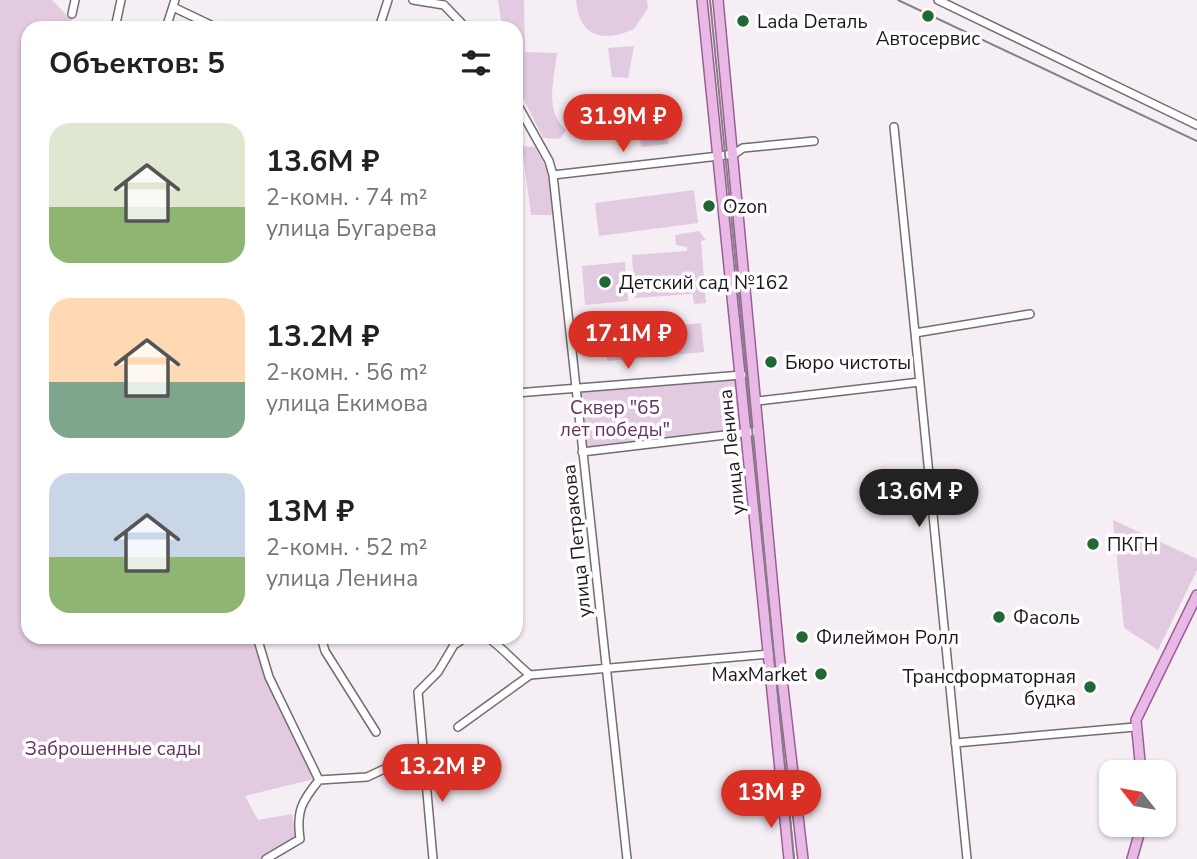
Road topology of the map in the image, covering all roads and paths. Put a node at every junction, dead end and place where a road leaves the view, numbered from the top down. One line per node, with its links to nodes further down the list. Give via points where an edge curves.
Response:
1 (75, 0): 10 (street)
2 (121, 0): 11 (street)
3 (388, 0): 14 (street)
4 (413, 0): 8 (street)
5 (702, 0): 21 (main road, улица Ленина)
6 (718, 0): 20 (main road, улица Ленина)
7 (938, 0): 17 (street)
8 (443, 2): 15 (street)
9 (174, 3): 12 (street); 13 (street)
10 (72, 14)
11 (116, 21)
12 (168, 21)
13 (205, 21)
14 (381, 21)
15 (461, 21)
16 (523, 115): 22 (street, улица Петракова)
17 (1197, 125)
18 (894, 127): 24 (street)
19 (814, 141): 20 (street, via 743,148)
20 (734, 154): 21 (street); 29 (main road, улица Ленина)
21 (719, 156): 22 (street); 25 (main road, улица Ленина)
22 (552, 175): 27 (street, улица Петракова)
23 (1030, 314): 24 (street)
24 (915, 333): 26 (street)
25 (741, 376): 27 (street); 31 (main road, улица Ленина)
26 (919, 382): 29 (street); 44 (street)
27 (576, 389): 28 (street); 32 (street, улица Петракова)
28 (523, 393)
29 (757, 401): 30 (main road, улица Ленина)
30 (759, 431): 31 (street); 53 (main road, улица Ленина)
31 (746, 433): 32 (street); 38 (main road, улица Ленина)
32 (582, 452): 39 (street, улица Петракова)
33 (1197, 595): 42 (main road)
34 (259, 644): 47 (street, via 269,677)
35 (323, 644): 43 (street)
36 (456, 644): 45 (street, via 418,692)
37 (498, 644): 40 (street)
38 (769, 654): 39 (street); 52 (main road, улица Ленина)
39 (606, 670): 40 (street); 51 (street, улица Петракова)
40 (530, 675): 41 (street)
41 (458, 727)
42 (1135, 727): 44 (street); 46 (main road)
43 (376, 732)
44 (955, 743): 54 (street)
45 (423, 751): 47 (street, via 367,777); 50 (street)
46 (1139, 760)
47 (319, 780): 49 (street, via 299,804 300,839)
48 (1138, 837): 55 (main road)
49 (266, 859)
50 (433, 859)
51 (627, 859)
52 (789, 859)
53 (803, 859)
54 (967, 859)
55 (1132, 859)

